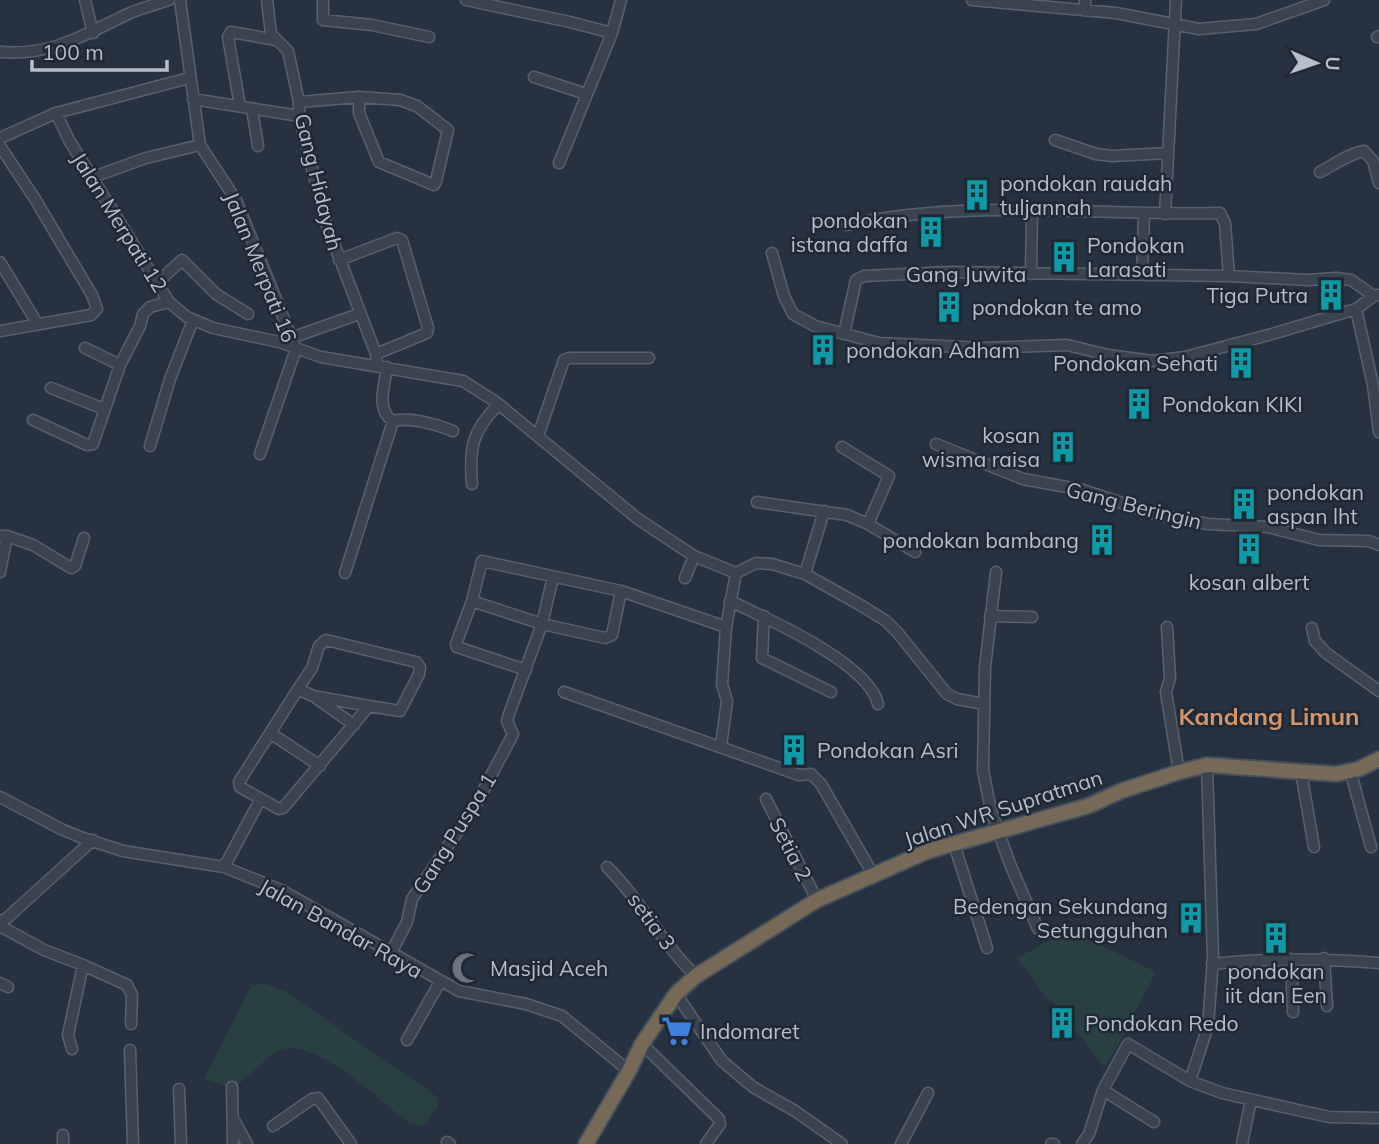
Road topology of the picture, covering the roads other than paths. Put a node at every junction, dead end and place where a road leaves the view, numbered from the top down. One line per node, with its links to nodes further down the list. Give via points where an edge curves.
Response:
1 (85, 0): 13 (street)
2 (169, 0): 13 (street, via 129,13)
3 (180, 0): 19 (street, Jalan Merpati 16)
4 (267, 0): 16 (street, Gang Hidayah)
5 (323, 0): 15 (street, via 323,19)
6 (466, 0): 14 (street)
7 (621, 0): 14 (street)
8 (972, 0): 11 (street)
9 (1176, 0): 12 (street)
10 (1324, 0): 12 (street, via 1256,24 1199,29)
11 (1085, 6): 12 (street)
12 (1176, 23): 33 (street)
13 (93, 33): 17 (street, via 47,48)
14 (612, 33): 20 (street)
15 (429, 37)
16 (276, 40): 23 (street, Gang Hidayah, via 288,51); 24 (street, via 231,32)
17 (0, 52)
18 (534, 77): 20 (street)
19 (189, 78): 22 (street, Jalan Merpati 16); 26 (street)
20 (586, 94): 34 (street)
21 (359, 97): 21 (street, via 359,113 379,162 433,185 447,127 401,100); 23 (street)
22 (193, 99): 24 (street); 30 (street, Jalan Merpati 16)
23 (299, 102): 27 (street, Gang Hidayah)
24 (240, 107): 25 (street)
25 (252, 109): 27 (street); 32 (street)
26 (56, 113): 28 (street); 36 (street, Jalan Merpati 12)
27 (299, 116): 43 (street, Gang Hidayah)
28 (0, 138)
29 (1055, 140): 33 (street, via 1112,156)
30 (200, 145): 36 (street); 58 (street, Jalan Merpati 16, via 236,200)
31 (0, 146): 55 (street, via 96,304 91,315)
32 (258, 146)
33 (1168, 153): 40 (street)
34 (559, 163)
35 (1320, 172): 37 (street, via 1364,150 1373,161)
36 (93, 177): 48 (street, Jalan Merpati 12)
37 (1379, 183)
38 (1032, 211): 39 (street); 41 (street, via 890,215); 45 (street)
39 (1144, 214): 40 (street); 46 (street)
40 (1165, 214): 47 (street, via 1222,214)
41 (847, 225)
42 (772, 253): 57 (street, via 793,314)
43 (339, 260): 53 (street, Gang Hidayah); 62 (street, via 402,240 428,328)
44 (0, 262): 55 (street)
45 (1031, 274): 46 (street, Gang Juwita); 57 (street, Gang Juwita, via 931,272 860,277)
46 (1142, 275): 47 (street, Gang Juwita)
47 (1229, 276): 49 (street, Gang Juwita, via 1352,280)
48 (158, 282): 50 (street, Jalan Merpati 12); 52 (street, via 183,260 216,294)
49 (1377, 295): 51 (street)
50 (169, 302): 54 (street, Jalan Merpati 12); 63 (street, via 150,307 144,314)
51 (1356, 309): 57 (street, via 1185,357 1153,361 1067,345 983,348 879,343); 70 (street)
52 (248, 314)
53 (359, 314): 58 (street); 62 (street, Gang Hidayah)
54 (192, 320): 60 (street, Jalan Merpati 12); 73 (street)
55 (37, 323): 56 (street)
56 (1, 329)
57 (844, 334)
58 (291, 338): 60 (street, Jalan Merpati 16)
59 (85, 348): 63 (street)
60 (296, 349): 62 (street, Jalan Merpati 12, via 321,357); 75 (street, Jalan Merpati 16)
61 (649, 358): 71 (street, via 564,360)
62 (380, 362): 65 (street, Jalan Merpati 12, via 463,381); 68 (street, via 382,401)
63 (120, 365): 66 (street)
64 (51, 388): 66 (street)
65 (498, 405): 71 (street, Jalan Merpati 12); 76 (street, via 473,439)
66 (104, 409): 67 (street, via 91,445)
67 (33, 420)
68 (393, 421): 69 (street); 87 (street)
69 (453, 431)
70 (1379, 432)
71 (538, 436): 84 (street, Jalan Merpati 12, via 638,519)
72 (936, 444): 82 (street, Gang Beringin, via 1023,480 1083,490 1158,515)
73 (150, 446)
74 (842, 447): 79 (street, via 889,476)
75 (260, 454)
76 (472, 484)
77 (757, 502): 78 (street)
78 (824, 511): 79 (street); 89 (street)
79 (868, 524): 83 (street)
80 (4, 536): 81 (street, via 33,545 71,568); 85 (street)
81 (84, 538)
82 (1379, 545)
83 (915, 552)
84 (694, 556): 88 (street, Jalan Merpati 12); 91 (street)
85 (0, 572)
86 (996, 572): 96 (street)
87 (345, 573)
88 (736, 573): 89 (street, via 756,563); 94 (street)
89 (805, 573): 109 (street, via 886,621 947,694)
90 (553, 577): 92 (street); 93 (street, via 482,561); 98 (street)
91 (685, 578)
92 (621, 592): 98 (street, via 609,637); 99 (street)
93 (472, 601): 98 (street); 102 (street, via 457,647)
94 (730, 601): 95 (street); 99 (street)
95 (764, 616): 106 (street, via 762,658); 108 (street, via 825,650 859,676)
96 (990, 616): 97 (street); 109 (street)
97 (1032, 617)
98 (542, 624): 102 (street)
99 (726, 627): 113 (street, via 722,684 727,701)
100 (1167, 627): 118 (street, via 1167,692)
101 (1312, 628): 104 (street, via 1326,653)
102 (525, 673): 135 (street, Gang Puspa 1, via 507,722 513,734 475,806 412,899 407,922)
103 (298, 689): 107 (street); 110 (street, via 326,640 416,662 419,674 400,710); 112 (street)
104 (1379, 691)
105 (564, 692): 113 (street)
106 (831, 692)
107 (313, 696): 110 (street); 111 (street)
108 (878, 704)
109 (984, 704): 123 (street, via 983,769)
110 (369, 706): 111 (street)
111 (354, 725): 116 (street)
112 (270, 733): 116 (street); 122 (street, via 239,782)
113 (721, 746): 130 (street, via 799,775 811,774)
114 (1379, 760): 117 (highway, Jalan WR Supratman)
115 (1207, 765): 118 (highway, Jalan WR Supratman); 119 (highway, Jalan WR Supratman); 139 (street)
116 (320, 766): 122 (street, via 283,808)
117 (1350, 770): 119 (highway, Jalan WR Supratman); 126 (street)
118 (1179, 772): 123 (highway, Jalan WR Supratman, via 1088,806)
119 (1301, 772): 127 (street)
120 (0, 797): 124 (street, Jalan Bandar Raya)
121 (765, 799): 131 (street, Setia 2)
122 (260, 800): 128 (street)
123 (999, 831): 125 (highway, Jalan WR Supratman); 133 (street)
124 (93, 841): 128 (street, Jalan Bandar Raya, via 123,851); 132 (street)
125 (954, 844): 130 (highway, Jalan WR Supratman); 134 (street)
126 (1371, 847)
127 (1314, 848)
128 (224, 867): 135 (street, Jalan Bandar Raya, via 281,890)
129 (607, 867): 141 (street, setia 3)
130 (874, 876): 131 (highway, Jalan WR Supratman)
131 (817, 900): 141 (highway, Jalan WR Supratman)
132 (0, 924): 140 (street, via 44,950)
133 (1038, 929)
134 (987, 948)
135 (391, 953): 142 (street, Jalan Bandar Raya)
136 (1324, 958): 137 (street); 138 (street); 144 (street)
137 (1291, 959): 139 (street); 145 (street)
138 (1379, 963)
139 (1212, 964): 152 (street, via 1208,1026)
140 (83, 965): 146 (street, via 130,988); 149 (street, via 68,1035)
141 (696, 976): 143 (highway, Jalan WR Supratman)
142 (440, 982): 147 (street); 151 (street, Jalan Bandar Raya, via 458,991 562,1016)
143 (676, 995): 148 (highway, Jalan WR Supratman); 169 (street, via 722,1061 753,1087)
144 (1327, 1006)
145 (1293, 1012)
146 (131, 1024)
147 (407, 1040)
148 (642, 1044): 151 (highway, Jalan WR Supratman); 168 (street, via 719,1119 720,1125)
149 (72, 1049)
150 (130, 1050): 162 (street)
151 (629, 1071): 167 (highway, Jalan WR Supratman)
152 (1189, 1081): 155 (street, via 1128,1044); 157 (street)
153 (232, 1087): 158 (street)
154 (179, 1089): 163 (street)
155 (1102, 1090): 160 (street); 171 (street)
156 (928, 1093): 170 (street)
157 (1251, 1100): 159 (street, via 1329,1117); 172 (street)
158 (233, 1118): 164 (street); 165 (street)
159 (1379, 1118)
160 (1154, 1122)
161 (273, 1126): 166 (street, via 317,1098)
162 (133, 1144)
163 (181, 1144)
164 (233, 1144)
165 (247, 1144)
166 (351, 1144)
167 (586, 1144)
168 (706, 1144)
169 (842, 1144)
170 (901, 1144)
171 (1082, 1144)
172 (1242, 1144)

